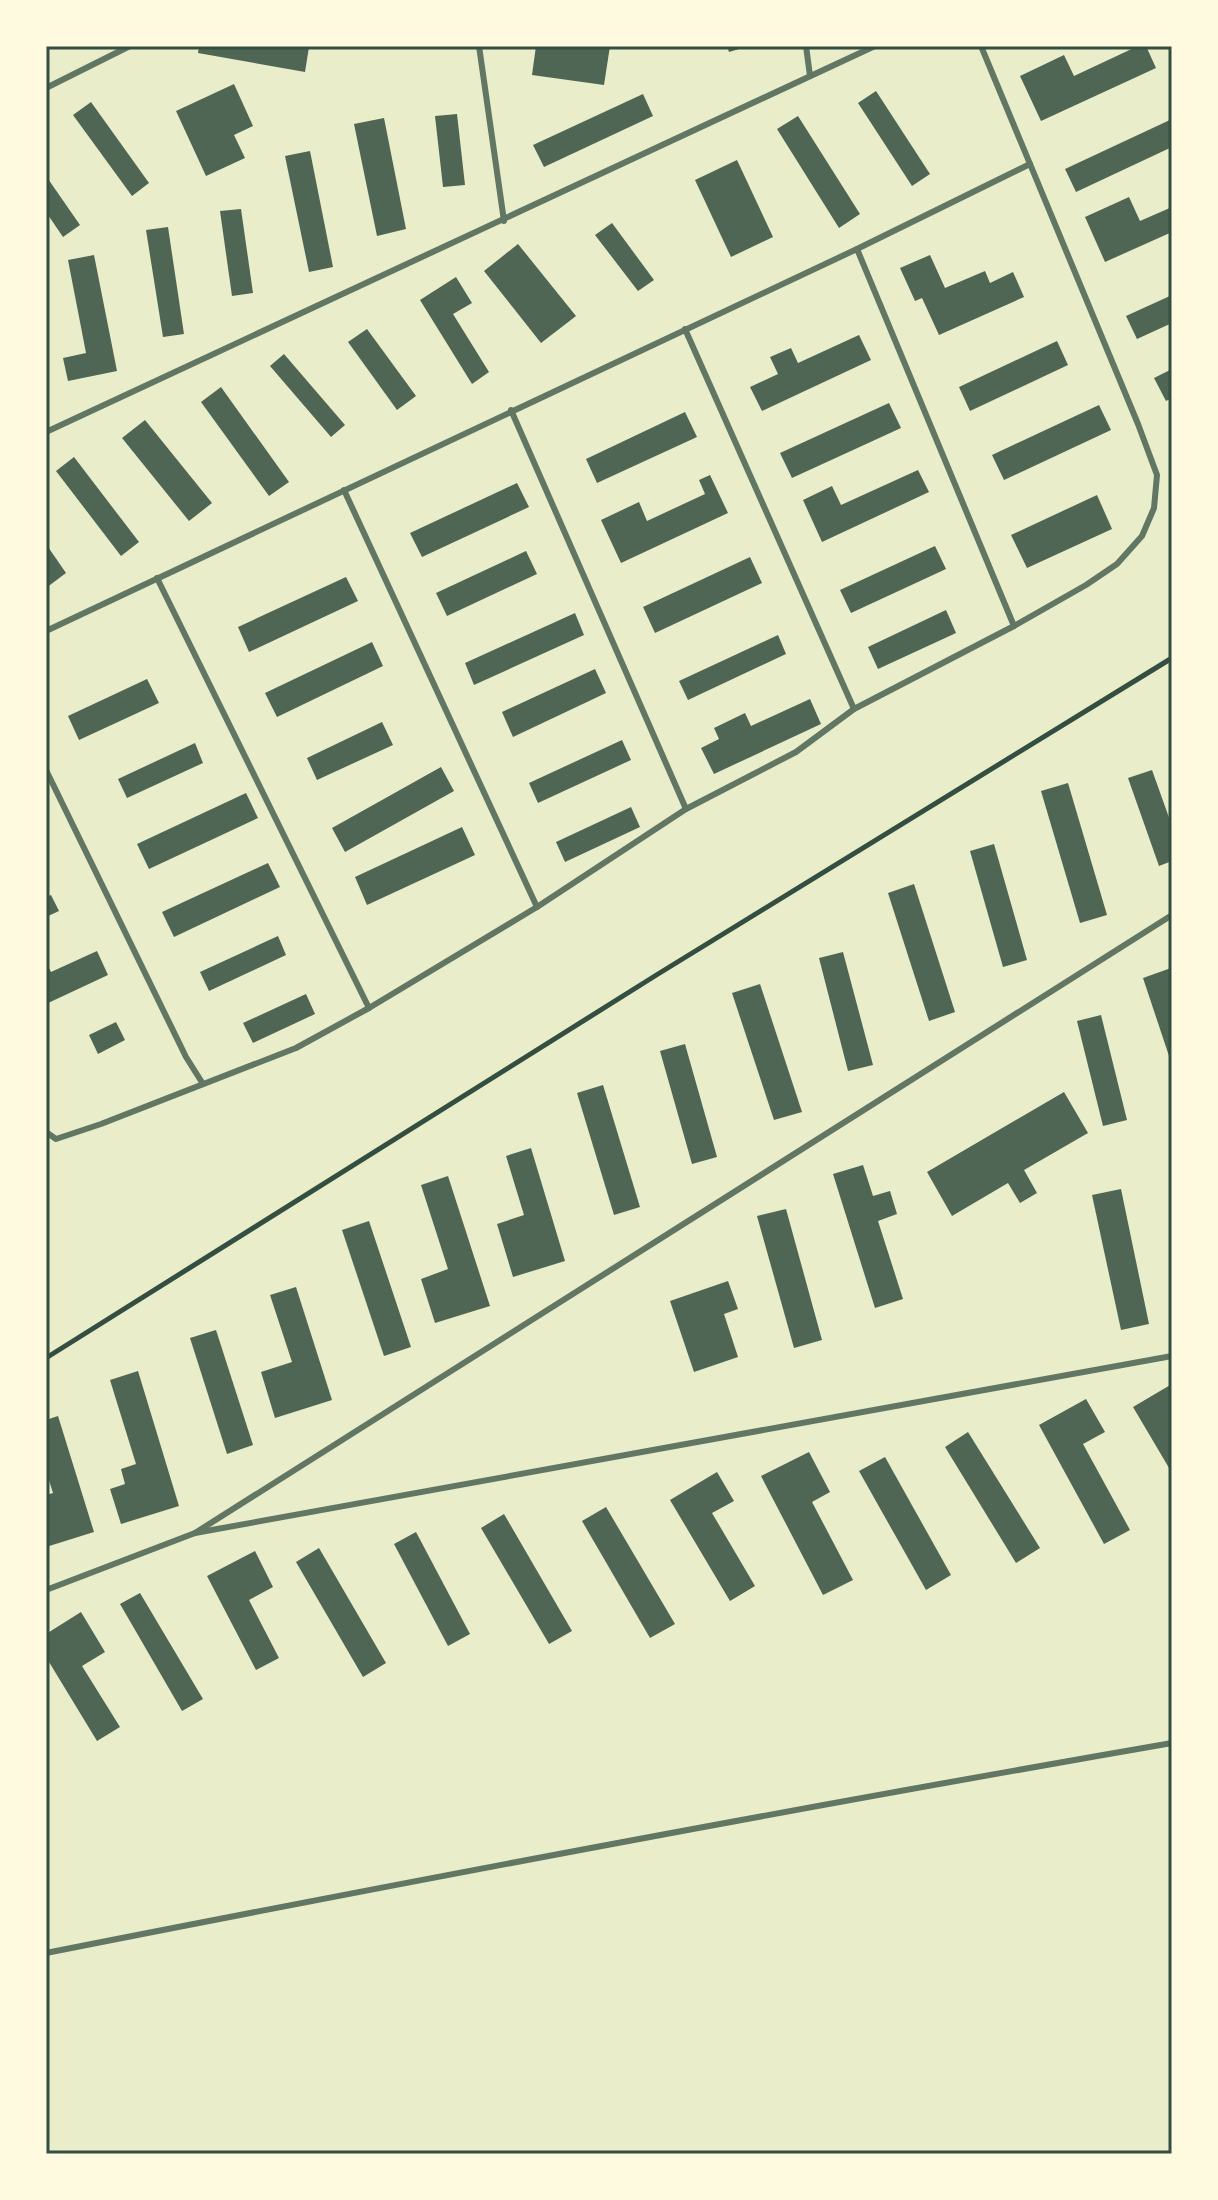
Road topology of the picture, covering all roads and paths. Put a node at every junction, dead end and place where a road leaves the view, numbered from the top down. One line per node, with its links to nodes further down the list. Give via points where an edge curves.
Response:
1 (130, 46): 7 (lane)
2 (479, 46): 9 (lane)
3 (806, 46): 6 (lane)
4 (875, 46): 6 (lane)
5 (981, 46): 8 (lane)
6 (810, 76): 9 (lane)
7 (46, 88)
8 (1030, 164): 10 (lane); 16 (lane, via 1157,475 1154,508 1142,536 1117,564)
9 (504, 221): 13 (lane)
10 (857, 249): 11 (lane); 16 (lane)
11 (685, 329): 12 (lane); 19 (lane)
12 (511, 410): 14 (lane); 21 (lane)
13 (46, 432)
14 (344, 490): 15 (lane); 22 (lane)
15 (157, 578): 17 (lane); 24 (lane)
16 (1014, 626): 19 (lane)
17 (46, 631)
18 (1172, 658): 28 (path)
19 (854, 709): 21 (lane, via 796,752)
20 (46, 770): 25 (lane)
21 (686, 809): 22 (lane)
22 (537, 907): 24 (lane)
23 (1172, 915): 29 (lane)
24 (369, 1008): 25 (lane, via 296,1048)
25 (203, 1084): 26 (lane, via 56,1139)
26 (46, 1132)
27 (1172, 1356): 29 (lane)
28 (46, 1358)
29 (195, 1533): 30 (lane)
30 (46, 1590)
31 (1172, 1743): 32 (lane, via 456,1872)
32 (46, 1953)

